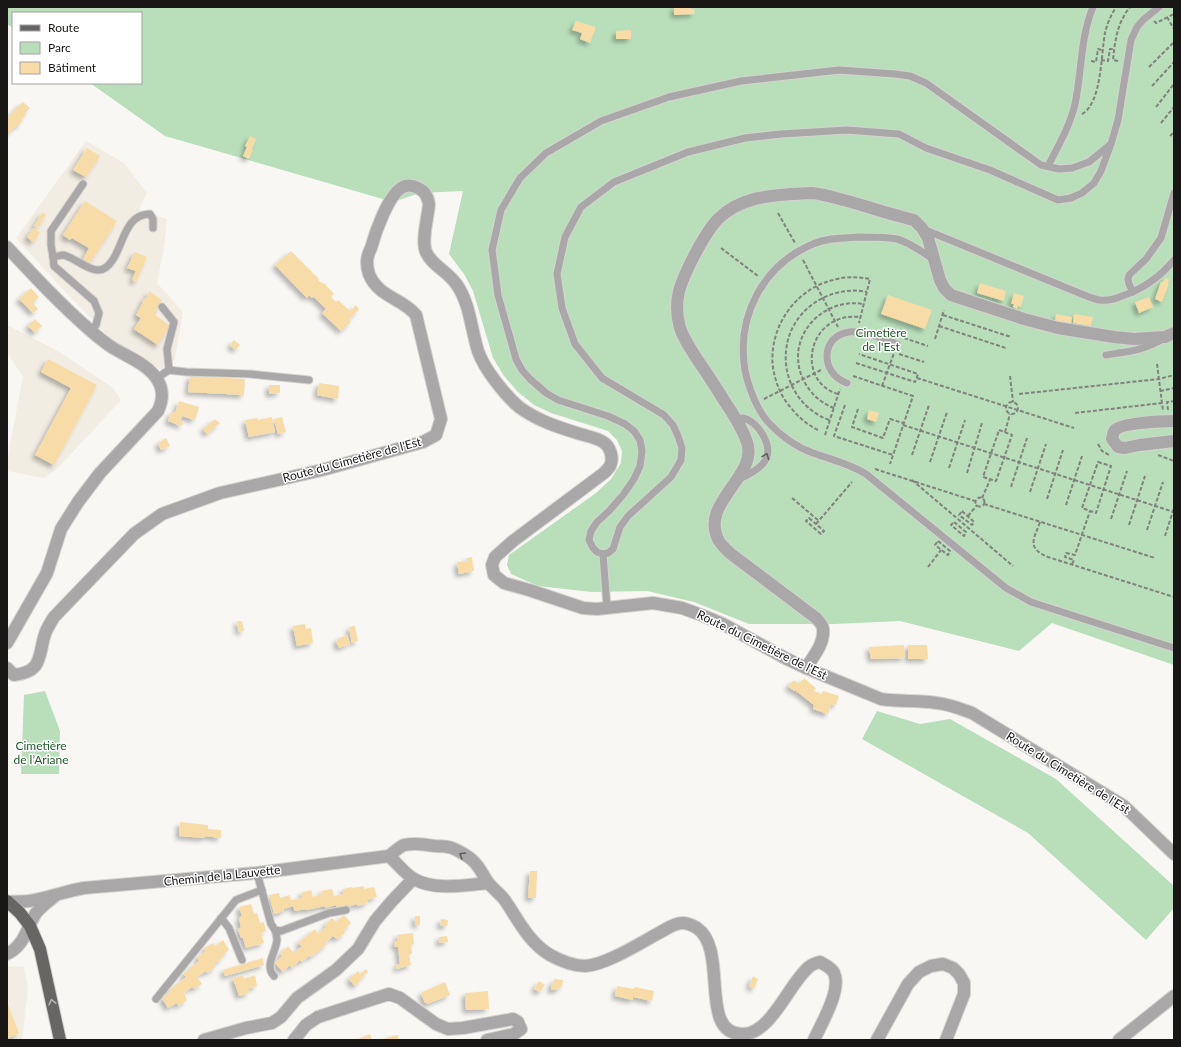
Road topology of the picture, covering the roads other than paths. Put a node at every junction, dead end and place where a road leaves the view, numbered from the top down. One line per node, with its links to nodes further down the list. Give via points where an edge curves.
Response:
1 (1093, 7): 4 (lane, via 1085,33 1072,114)
2 (1159, 7): 3 (lane, via 1143,20 1131,40 1118,120)
3 (1111, 144): 4 (lane, via 1089,162 1072,168 1059,169); 27 (lane, via 1094,183 1082,193 1058,200 990,170 926,148 899,134 847,130 745,138 688,152 614,182 581,207 565,236 557,274 562,308 575,344 602,378 664,415 673,425 682,448 681,460 672,477 628,516 620,527 613,549)
4 (1048, 166): 27 (lane, via 1040,165 926,83 910,76 839,70 741,81 670,97 601,121 546,154 520,178 501,210 492,250 498,295 516,359 530,379 558,400 625,424 634,430 640,440 640,466 634,479 591,531 589,540 593,548)
5 (83, 184): 10 (lane, via 51,231)
6 (1174, 193): 13 (lane, via 1161,238 1146,259 1129,275 1129,284)
7 (153, 228): 10 (lane, via 150,214 136,217 111,263 104,268 97,270 62,255)
8 (922, 228): 11 (street, via 928,238); 13 (lane, via 1089,297 1111,300); 24 (street, via 914,220 813,193 754,198 736,205 718,219 704,237 683,278 677,298 677,315 688,346)
9 (7, 248): 15 (street)
10 (54, 257): 15 (lane, via 54,266 94,301 99,313 96,325)
11 (934, 260): 16 (street, via 940,280 951,295 995,310 1040,324 1086,333 1134,339); 30 (lane, via 898,239 869,237 827,240 785,260 754,298 745,322 743,350 747,379 756,403 768,421 789,440 801,448 858,469 1019,596)
12 (1174, 260): 13 (lane, via 1156,278)
13 (1133, 292)
14 (162, 307): 19 (lane, via 174,322 167,349)
15 (91, 331): 20 (street, via 112,347 142,364)
16 (1170, 335): 18 (lane, via 1146,348)
17 (897, 344): 22 (lane, via 857,331 835,338 830,344 828,367)
18 (1106, 355)
19 (169, 370): 20 (lane); 21 (lane)
20 (157, 378): 29 (street, via 163,394 158,411 100,473 78,502 61,529 47,573)
21 (308, 380)
22 (845, 382)
23 (1169, 418): 25 (street, via 1119,427 1112,439 1118,447 1125,448)
24 (736, 419): 26 (street, via 748,443 746,462); 26 (lane, one-way to 24, via 761,466 766,460 768,450 766,438 758,428 743,418)
25 (1174, 441)
26 (737, 480): 32 (street, via 716,513 715,530 719,542 731,554 816,618 823,628 818,649)
27 (603, 554): 28 (lane)
28 (607, 608): 31 (street, Route du Cimetière de l'Est, via 583,608 504,582 494,575 492,565 495,557 604,473 611,465 611,457 609,448 602,441 552,425 530,414 511,399 492,376 479,352 464,297 457,284 426,253 424,245 430,204 428,198 420,188 408,185 393,197 377,227 367,261 374,284 385,294 411,309 416,316 441,419 436,435 423,442 322,470 220,493 162,514 134,534 54,617 45,633 40,657 33,669 25,674 14,675); 32 (street, Route du Cimetière de l'Est, via 653,603 682,608 723,624)
29 (7, 643)
30 (1174, 648)
31 (7, 668)
32 (806, 668): 33 (street, Route du Cimetière de l'Est, via 881,699 936,703 972,714 1124,806)
33 (1174, 854)
34 (389, 856): 35 (street, Chemin de la Lauvette); 36 (street); 37 (street, Chemin de la Lauvette, one-way to 34, via 473,861 452,848 423,844 402,845)
35 (257, 873): 38 (lane); 39 (street, Chemin de la Lauvette, via 84,888)
36 (413, 879): 37 (street, via 433,886); 51 (street, via 375,921 358,949 336,970 297,998 272,1024 246,1028)
37 (488, 883): 54 (street, Chemin de la Lauvette, via 503,898 538,946 550,955 574,965 601,963 681,923 697,928 709,943 714,967 718,1016 723,1025 736,1034 755,1031 765,1023 793,984 810,966 820,962 834,973 836,987)
38 (262, 890): 42 (lane, via 236,900); 44 (lane)
39 (56, 895): 40 (street, Chemin de la Lauvette, via 29,901); 43 (street, Chemin de la Lauvette, via 37,912)
40 (8, 902): 43 (main road)
41 (346, 910): 44 (lane, via 329,913 281,931)
42 (221, 918): 46 (lane, via 229,928); 49 (lane)
43 (30, 926): 45 (street, Chemin de la Lauvette, via 19,946); 50 (main road, one-way to 43, via 40,949)
44 (275, 930): 47 (lane, via 277,940 270,966)
45 (7, 954)
46 (242, 960)
47 (274, 976)
48 (1174, 996): 57 (street)
49 (156, 999)
50 (60, 1040)
51 (204, 1040)
52 (294, 1040): 53 (street, via 306,1025 318,1017 389,994 400,998 436,1024 448,1029 513,1019 518,1022 521,1029 514,1034)
53 (488, 1040)
54 (814, 1040)
55 (877, 1040): 56 (street, via 908,984 919,972 943,964 960,974 964,983 964,994)
56 (946, 1040)
57 (1119, 1040)

